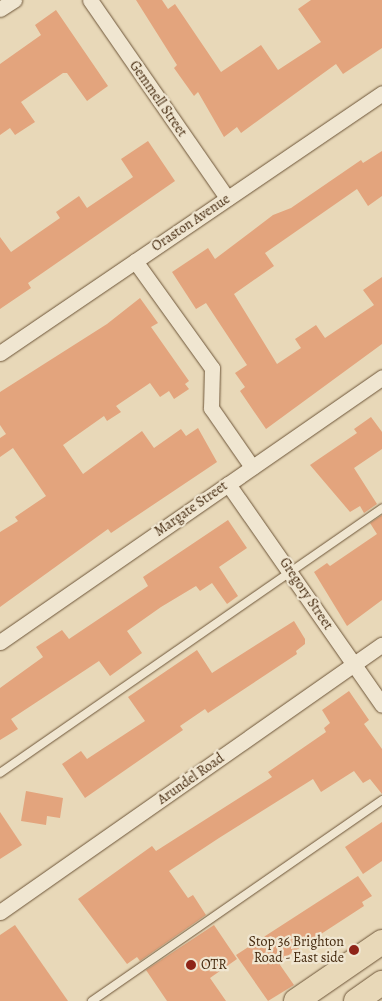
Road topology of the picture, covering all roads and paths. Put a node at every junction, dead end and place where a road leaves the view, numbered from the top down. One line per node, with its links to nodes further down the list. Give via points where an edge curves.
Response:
1 (14, 0): 3 (street)
2 (90, 0): 5 (street, Gemmell Street)
3 (0, 9)
4 (382, 93): 5 (street, Oraston Avenue)
5 (227, 198): 6 (street, Oraston Avenue)
6 (135, 261): 7 (street, Oraston Avenue); 9 (street, via 212,368 210,408)
7 (0, 353)
8 (382, 377): 9 (street, Margate Street)
9 (252, 467): 10 (street, Margate Street)
10 (228, 484): 12 (street, Gregory Street); 13 (street, Margate Street)
11 (382, 508): 12 (lane)
12 (290, 571): 15 (street, Gregory Street); 17 (lane)
13 (0, 642)
14 (382, 645): 15 (street, Arundel Road)
15 (354, 665): 16 (street, Gregory Street); 19 (street, Arundel Road)
16 (382, 705)
17 (0, 772)
18 (382, 800): 22 (lane)
19 (0, 912)
20 (382, 942): 23 (main road)
21 (382, 983): 24 (main road)
22 (92, 1001)
23 (296, 1001)
24 (356, 1001)

